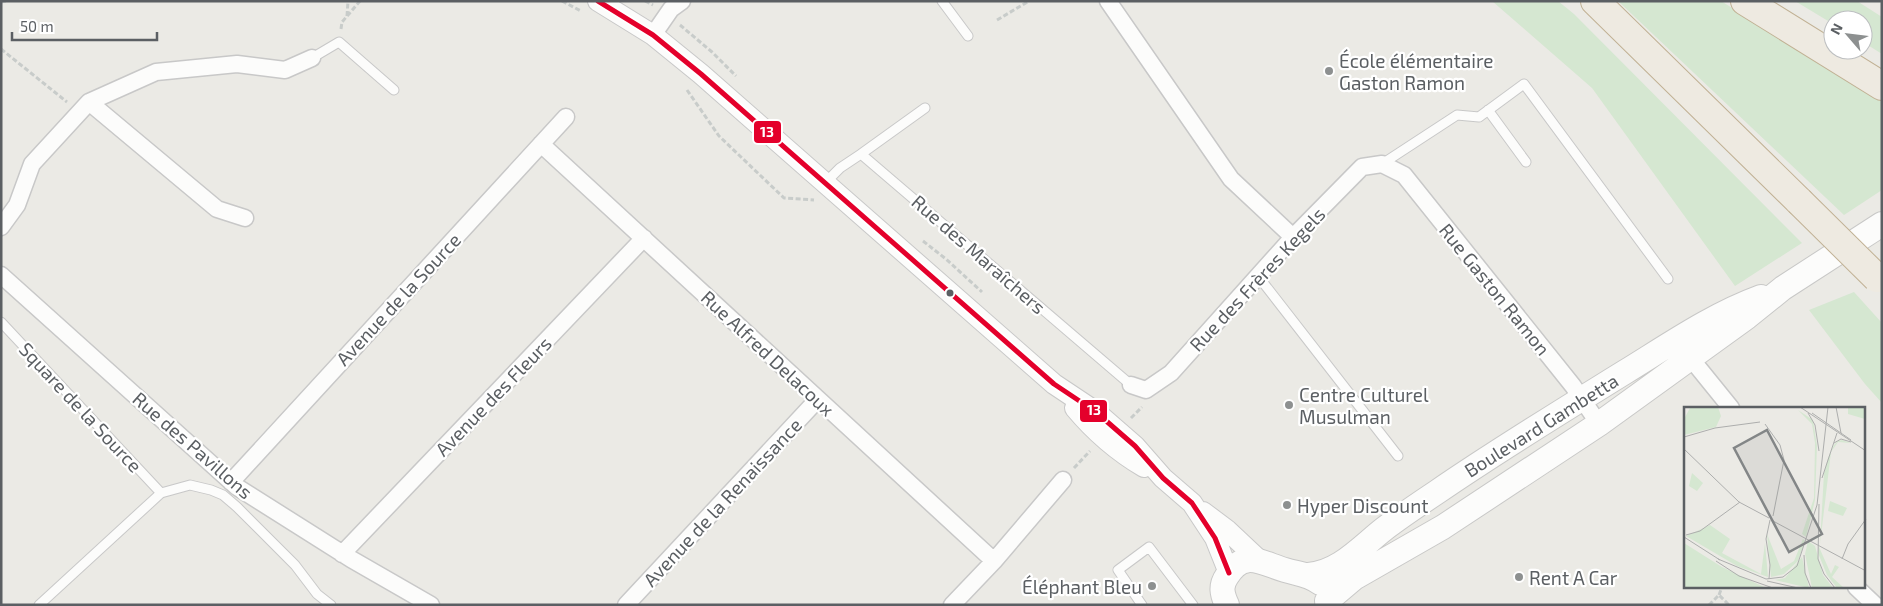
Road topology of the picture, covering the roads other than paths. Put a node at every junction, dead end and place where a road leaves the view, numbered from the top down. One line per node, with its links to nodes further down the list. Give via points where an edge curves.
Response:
1 (598, 1): 7 (street)
2 (682, 1): 7 (street, via 671,9)
3 (942, 1): 8 (lane)
4 (1108, 1): 24 (street, via 1231,179)
5 (1595, 1): 29 (highway, bridge)
6 (1745, 1): 10 (highway)
7 (653, 35): 20 (street)
8 (968, 36)
9 (312, 58): 11 (lane, via 340,42); 12 (street, via 285,70 237,64 156,72)
10 (1882, 86)
11 (394, 90)
12 (84, 107): 21 (street, via 217,208); 23 (street, via 32,164 17,206)
13 (925, 108): 17 (lane)
14 (1488, 110): 18 (lane); 19 (lane, via 1479,117 1457,114); 28 (lane, via 1524,84)
15 (566, 117): 16 (street, Avenue de la Source)
16 (541, 144): 25 (street, Rue Alfred Delacoux); 39 (street, Avenue de la Source)
17 (861, 154): 20 (lane); 32 (lane, Rue des Maraîchers)
18 (1526, 162)
19 (1382, 164): 24 (street, Rue des Frères Kegels, via 1362,167); 34 (street, Rue Gaston Ramon, via 1404,175)
20 (825, 182): 41 (street, via 1054,384 1102,437 1127,457 1163,478)
21 (245, 218)
22 (1882, 224): 31 (main road, Boulevard Gambetta, via 1784,288 1747,317)
23 (1, 227)
24 (1293, 237): 27 (street, Rue des Frères Kegels)
25 (644, 238): 33 (street, Rue Alfred Delacoux); 42 (street, Avenue des Fleurs)
26 (1, 275): 39 (street, Rue des Pavillons)
27 (1258, 276): 32 (street, Rue des Frères Kegels, via 1171,373); 37 (lane)
28 (1668, 279)
29 (1880, 281)
30 (1, 322): 40 (lane, Square de la Source)
31 (1683, 349): 34 (main road, Boulevard Gambetta); 35 (street); 36 (main road, Boulevard Gambetta)
32 (1139, 388)
33 (818, 399): 43 (street, Rue Alfred Delacoux); 52 (street, Avenue de la Renaissance)
34 (1582, 399): 36 (street, Rue Gaston Ramon); 46 (main road, Boulevard Gambetta, via 1398,518 1338,566)
35 (1730, 407)
36 (1599, 424): 48 (main road, Boulevard Gambetta, via 1443,528 1354,578)
37 (1398, 456)
38 (1063, 480): 43 (street)
39 (230, 482): 42 (street, Rue des Pavillons)
40 (161, 493): 50 (lane); 51 (lane, via 190,485 223,496 289,559 317,594)
41 (1192, 503): 44 (street); 45 (street, via 1215,538)
42 (342, 554): 49 (street, Rue des Pavillons)
43 (994, 561): 53 (street)
44 (1260, 561): 45 (main road, via 1240,562); 46 (main road)
45 (1229, 573): 56 (main road, via 1222,587)
46 (1308, 575): 48 (main road, via 1324,587)
47 (1857, 588): 57 (street)
48 (1326, 603)
49 (424, 604)
50 (39, 605)
51 (331, 605)
52 (626, 605)
53 (952, 605)
54 (1142, 605): 55 (lane, via 1118,570 1149,547)
55 (1193, 605)
56 (1228, 605)
57 (1875, 605)

